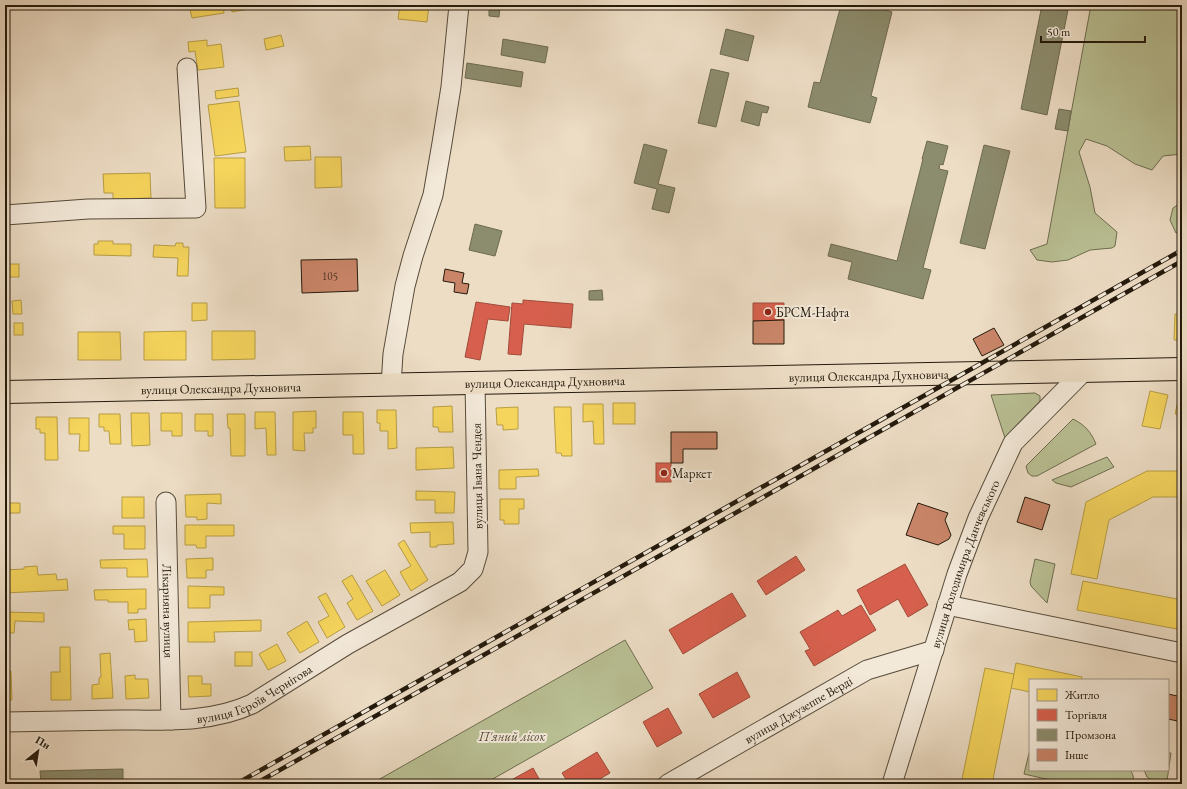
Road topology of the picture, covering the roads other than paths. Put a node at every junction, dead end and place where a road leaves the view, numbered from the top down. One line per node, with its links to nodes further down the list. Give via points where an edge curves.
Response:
1 (460, 5): 7 (street, via 451,87 433,195 405,286 393,354)
2 (187, 68): 3 (street, via 196,208 88,209)
3 (5, 215)
4 (1182, 369): 5 (main road, вулиця Олександра Духновича)
5 (1084, 371): 6 (main road, вулиця Олександра Духновича); 11 (street, вулиця Володимира Данчевського, via 1013,443 978,518)
6 (475, 382): 7 (main road, вулиця Олександра Духновича); 10 (street, вулиця Івана Чендея, via 478,552)
7 (391, 385): 8 (main road, вулиця Олександра Духновича)
8 (5, 392)
9 (166, 502): 14 (street, Лікарняна вулиця)
10 (473, 569): 14 (street, вулиця Героїв Чернігова, via 460,582 348,644 252,704 212,717)
11 (947, 605): 12 (street, вулиця Володимира Данчевського); 13 (street)
12 (934, 650): 16 (street, вулиця Джузеппе Верді, via 866,670); 17 (street, вулиця Володимира Данчевського)
13 (1182, 653)
14 (170, 720): 15 (street, вулиця Героїв Чернігова)
15 (5, 722)
16 (668, 784)
17 (892, 784)

